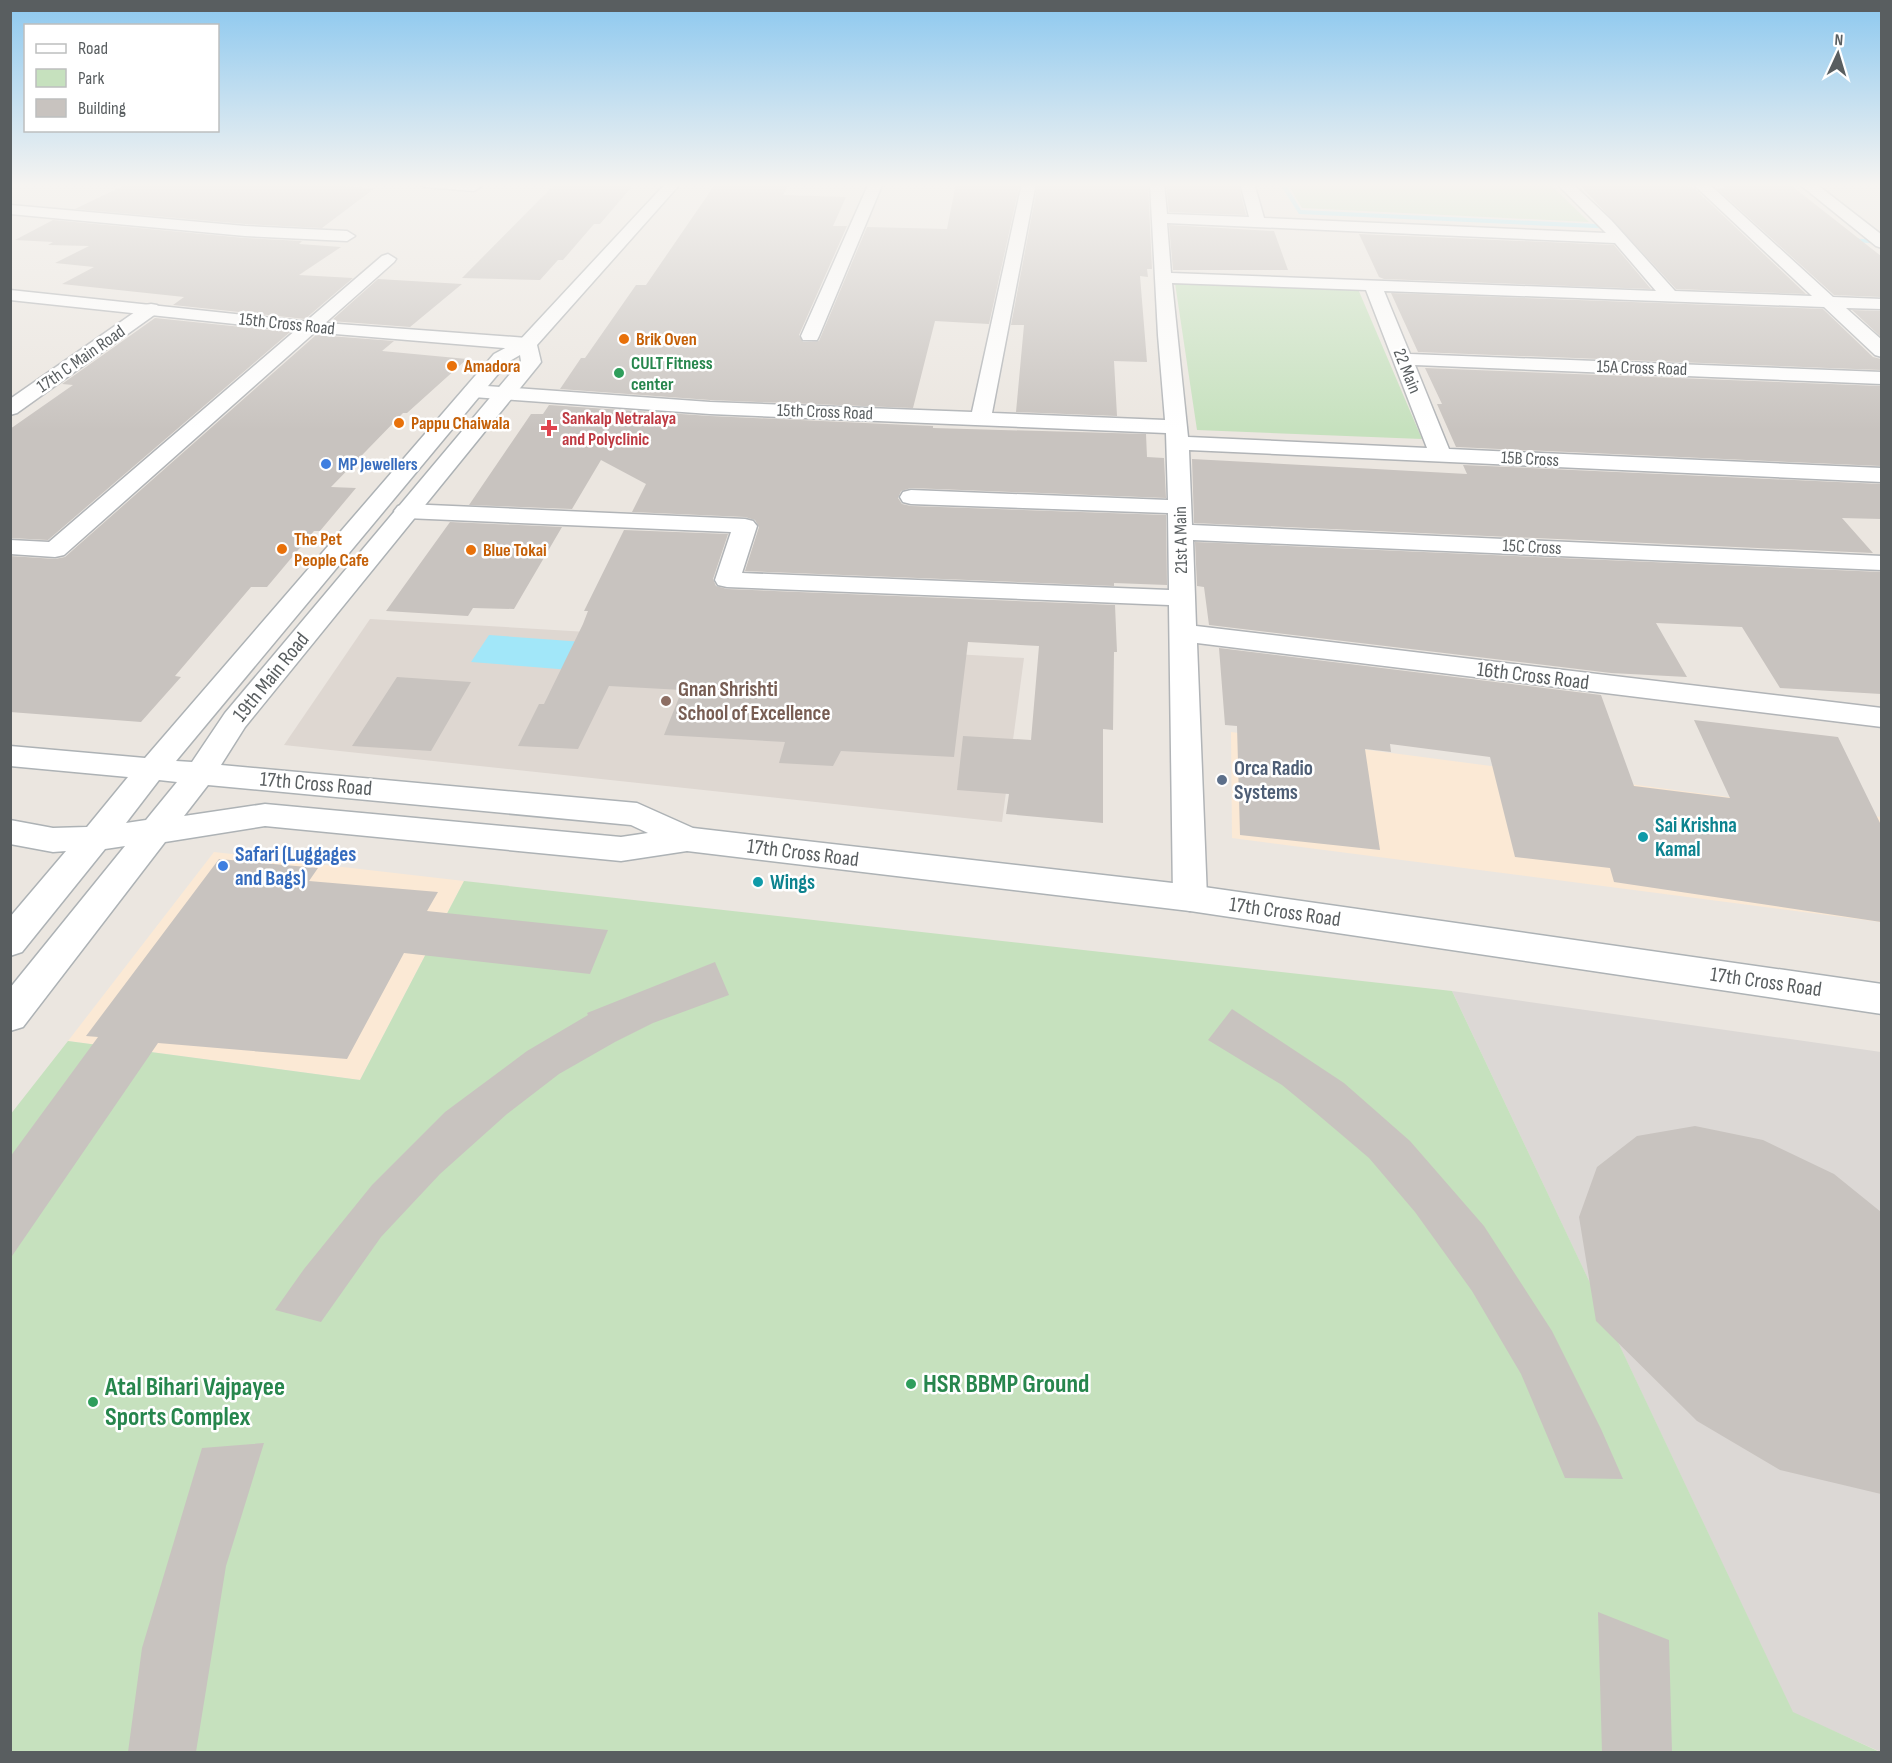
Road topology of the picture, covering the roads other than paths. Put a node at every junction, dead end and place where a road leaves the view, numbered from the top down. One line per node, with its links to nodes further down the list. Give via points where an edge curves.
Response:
1 (381, 265): 15 (street)
2 (599, 265): 17 (street, 19th Main Road)
3 (841, 265): 16 (street)
4 (1012, 265): 24 (street)
5 (1163, 265): 8 (street, 21st A Main)
6 (1644, 265): 11 (street)
7 (1788, 265): 12 (street)
8 (1164, 278): 9 (street); 25 (street, 21st A Main)
9 (1373, 286): 11 (street); 19 (street, 22 Main)
10 (10, 295): 14 (street, 15th Cross Road)
11 (1671, 297): 12 (street)
12 (1828, 302): 13 (street); 18 (street)
13 (1881, 304)
14 (151, 309): 15 (street, 15th Cross Road); 23 (street, 17th C Main Road)
15 (311, 327): 17 (street, 15th Cross Road); 32 (street, via 55,550)
16 (810, 336)
17 (527, 344): 21 (street, 19th Main Road, via 501,358); 22 (street, 19th Main Road, via 531,362)
18 (1881, 351)
19 (1402, 359): 20 (street, 15A Cross Road); 26 (street, 22 Main)
20 (1881, 378)
21 (473, 391): 22 (street, 15th Cross Road); 38 (street, 19th Main Road)
22 (505, 393): 24 (street, 15th Cross Road, via 710,408); 30 (street, 19th Main Road)
23 (10, 410)
24 (981, 419): 25 (street, 15th Cross Road)
25 (1178, 435): 26 (street, 15B Cross); 29 (street, 21st A Main)
26 (1441, 455): 27 (street, 15B Cross)
27 (1881, 475)
28 (911, 497): 29 (street)
29 (1181, 507): 31 (street, 21st A Main)
30 (406, 511): 34 (street, via 745,526 726,580); 39 (street, 19th Main Road, via 235,720)
31 (1182, 532): 33 (street, 15C Cross); 34 (street, 21st A Main)
32 (10, 548)
33 (1881, 563)
34 (1183, 598): 35 (street, 21st A Main)
35 (1185, 633): 36 (street, 16th Cross Road); 44 (street, 21st A Main)
36 (1881, 718)
37 (10, 756): 38 (street, 17th Cross Road)
38 (152, 769): 39 (street, 17th Cross Road); 42 (street, 19th Main Road)
39 (200, 774): 40 (street, 19th Main Road); 43 (street, 17th Cross Road, via 637,814)
40 (156, 831): 42 (street); 43 (street, 17th Cross Road, via 265,815 621,849); 47 (street, 19th Main Road)
41 (10, 832): 42 (street, via 53,840)
42 (94, 838): 45 (street, 19th Main Road)
43 (687, 839): 44 (street, 17th Cross Road)
44 (1190, 898): 46 (street, 17th Cross Road)
45 (10, 942)
46 (1881, 999)
47 (10, 1016)

